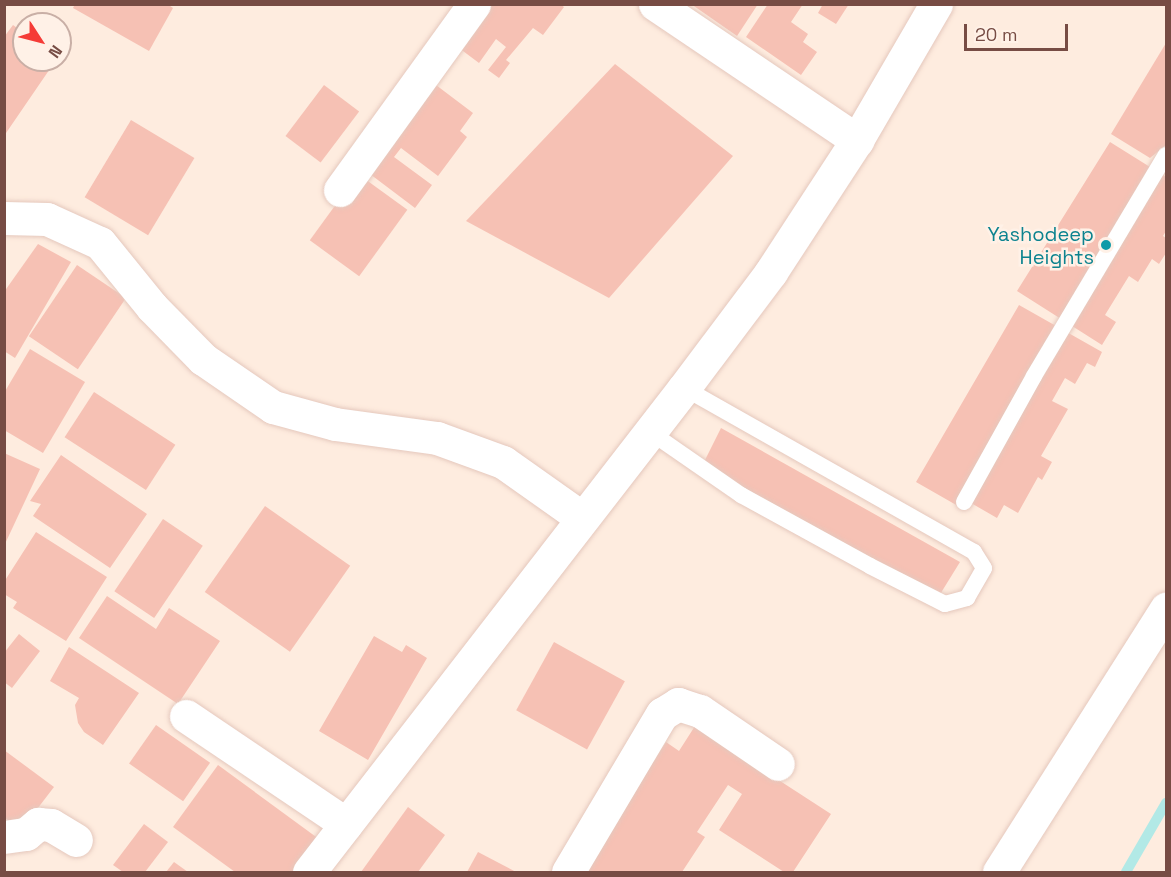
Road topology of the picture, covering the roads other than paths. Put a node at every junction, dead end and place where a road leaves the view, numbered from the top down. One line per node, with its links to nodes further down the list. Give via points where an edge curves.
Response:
1 (474, 4): 6 (street)
2 (655, 4): 4 (street)
3 (936, 4): 4 (street)
4 (856, 140): 8 (street, via 771,272)
5 (1167, 155): 10 (lane, via 1034,376)
6 (340, 190)
7 (4, 218): 11 (street, via 47,219 100,243 152,307 203,359 273,407 335,424 437,438 503,462)
8 (684, 388): 9 (street); 9 (lane, via 974,552 984,568 967,598 945,604 870,566 741,495)
9 (650, 432): 11 (street)
10 (964, 502)
11 (582, 518): 15 (street)
12 (1167, 609): 20 (street)
13 (186, 716): 15 (street)
14 (778, 764): 19 (street, via 700,711 678,704 662,714)
15 (346, 824): 18 (street)
16 (4, 837): 17 (street, via 26,834 38,824 51,825)
17 (76, 840)
18 (309, 873)
19 (568, 873)
20 (999, 873)

